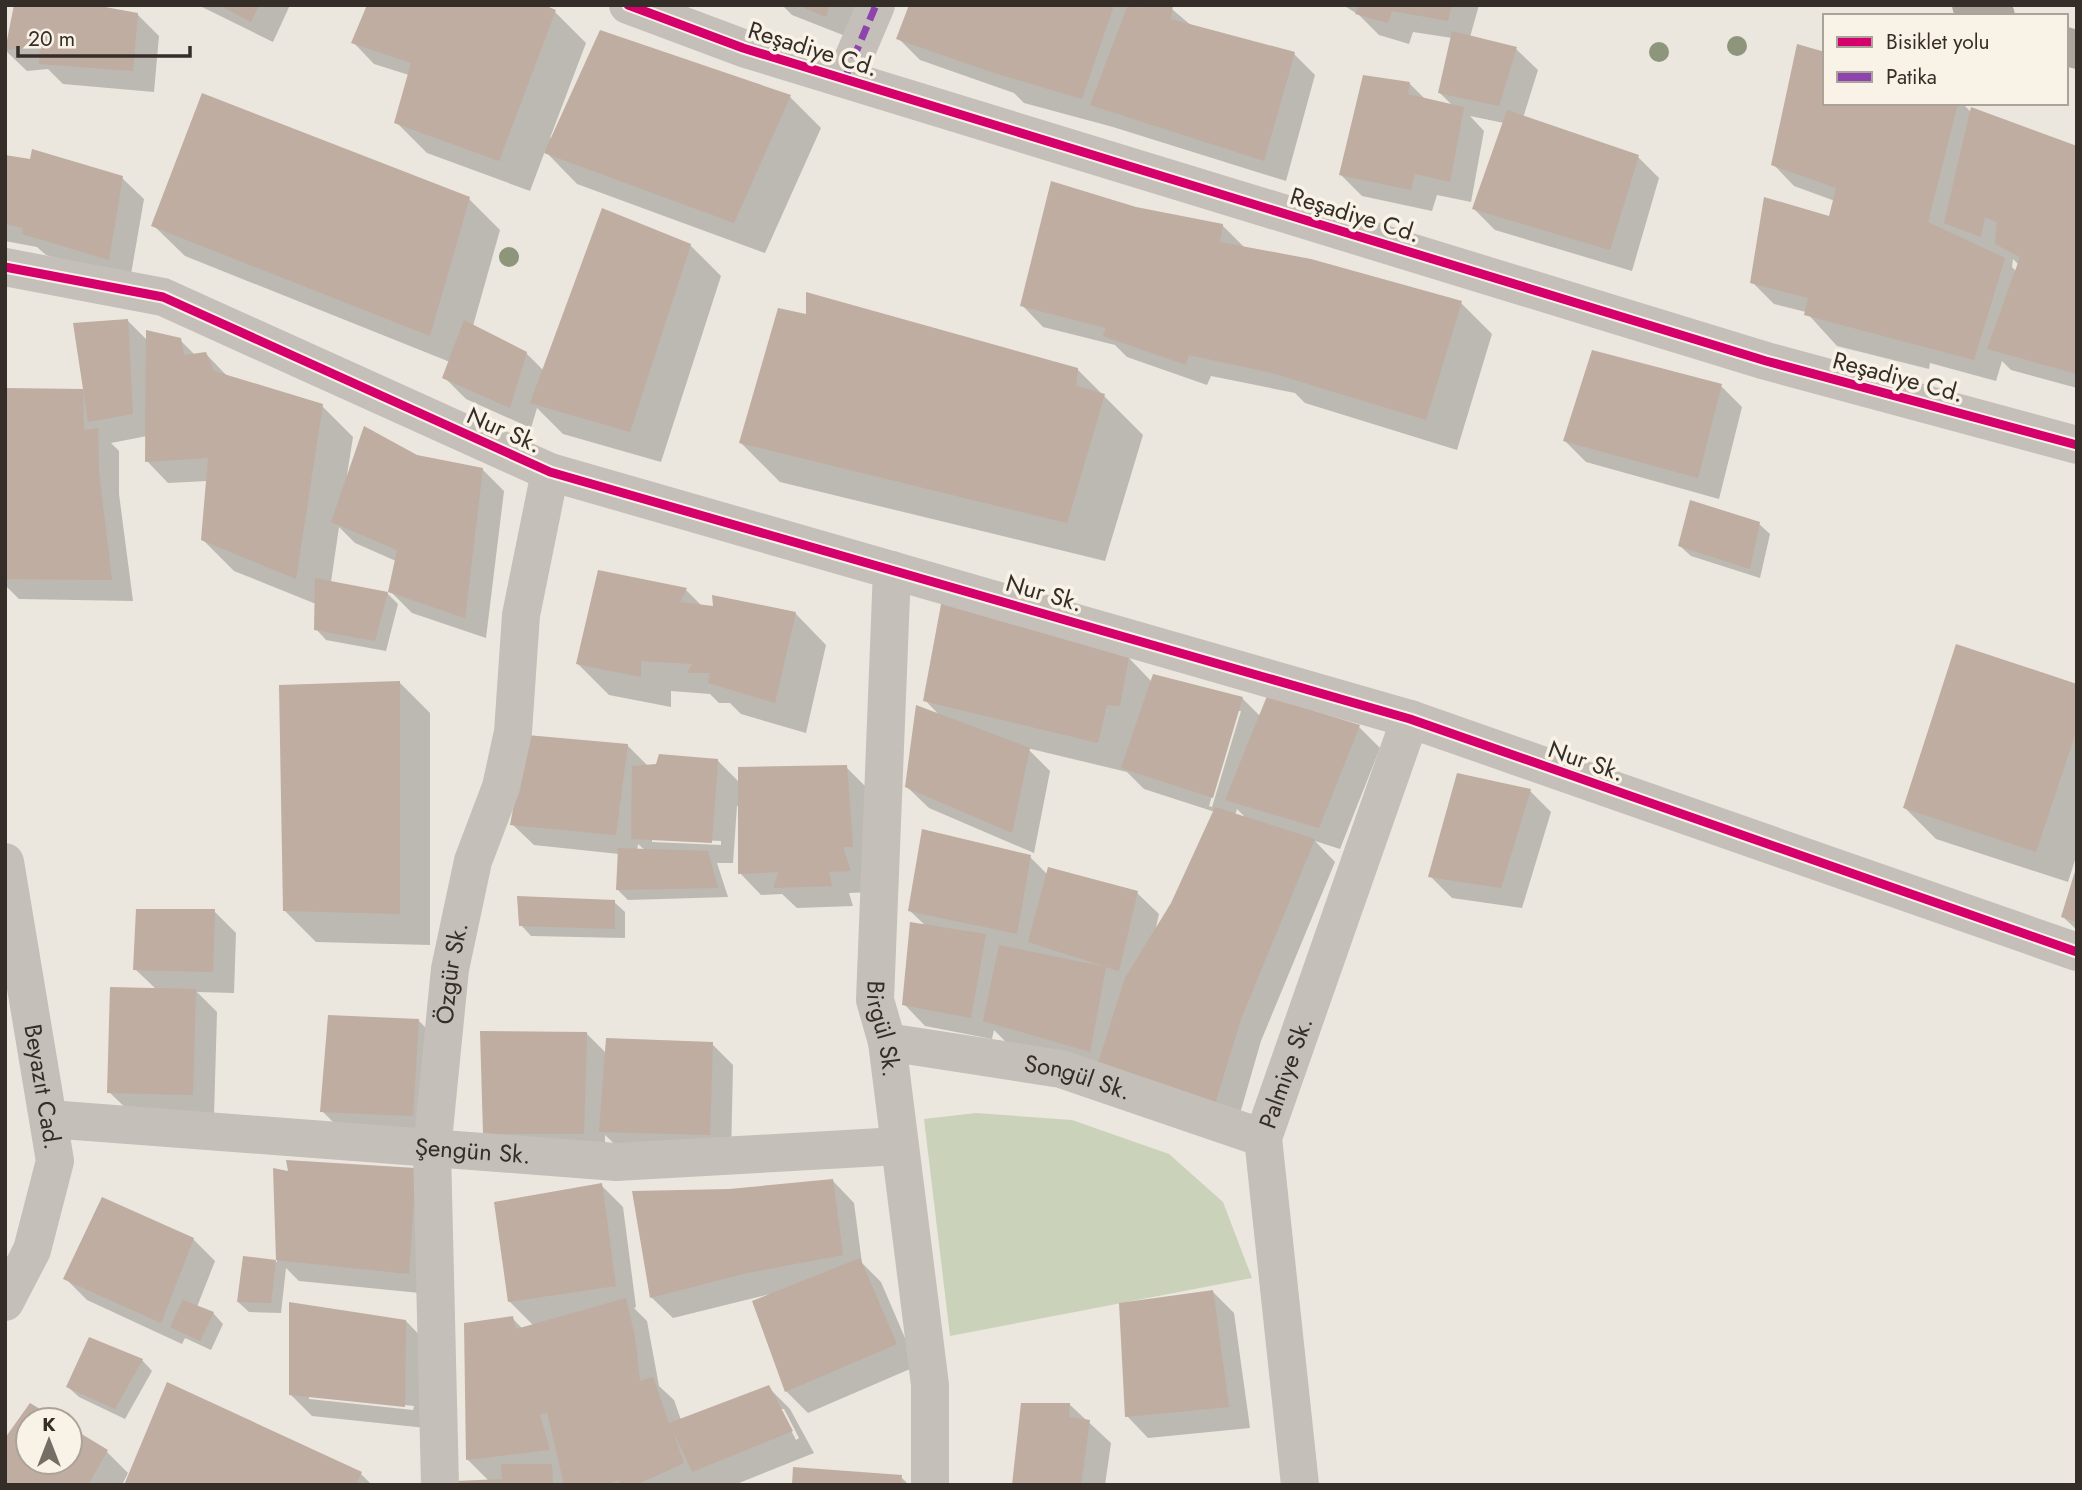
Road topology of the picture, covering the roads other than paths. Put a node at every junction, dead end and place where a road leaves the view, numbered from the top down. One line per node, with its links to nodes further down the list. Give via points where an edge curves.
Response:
1 (628, 5): 5 (street, Reşadiye Cd., via 743,48)
2 (876, 5): 5 (street)
3 (1971, 5): 4 (highway)
4 (1991, 14)
5 (845, 78): 7 (street, Reşadiye Cd., via 1766,361)
6 (5, 267): 8 (street, Nur Sk., via 163,297)
7 (2077, 445)
8 (550, 472): 9 (street, Nur Sk.); 17 (street, Özgür Sk., via 521,615 513,732 501,787 473,861 450,969)
9 (892, 570): 10 (street, Nur Sk.); 13 (street, Birgül Sk., via 875,1000)
10 (1410, 719): 12 (street, Nur Sk.); 15 (street, Palmiye Sk.)
11 (5, 862): 14 (street, Beyazıt Cad.)
12 (2077, 952)
13 (887, 1042): 15 (street, Songül Sk., via 1061,1069); 16 (street, Birgül Sk.)
14 (49, 1119): 17 (street, Şengün Sk.); 18 (street, Beyazıt Cad., via 55,1161 32,1250)
15 (1263, 1138): 21 (street, Palmiye Sk.)
16 (899, 1146): 17 (street, Şengün Sk., via 616,1162); 20 (street, Birgül Sk., via 930,1385)
17 (432, 1150): 19 (street, Özgür Sk.)
18 (5, 1303)
19 (440, 1485)
20 (930, 1485)
21 (1300, 1485)

